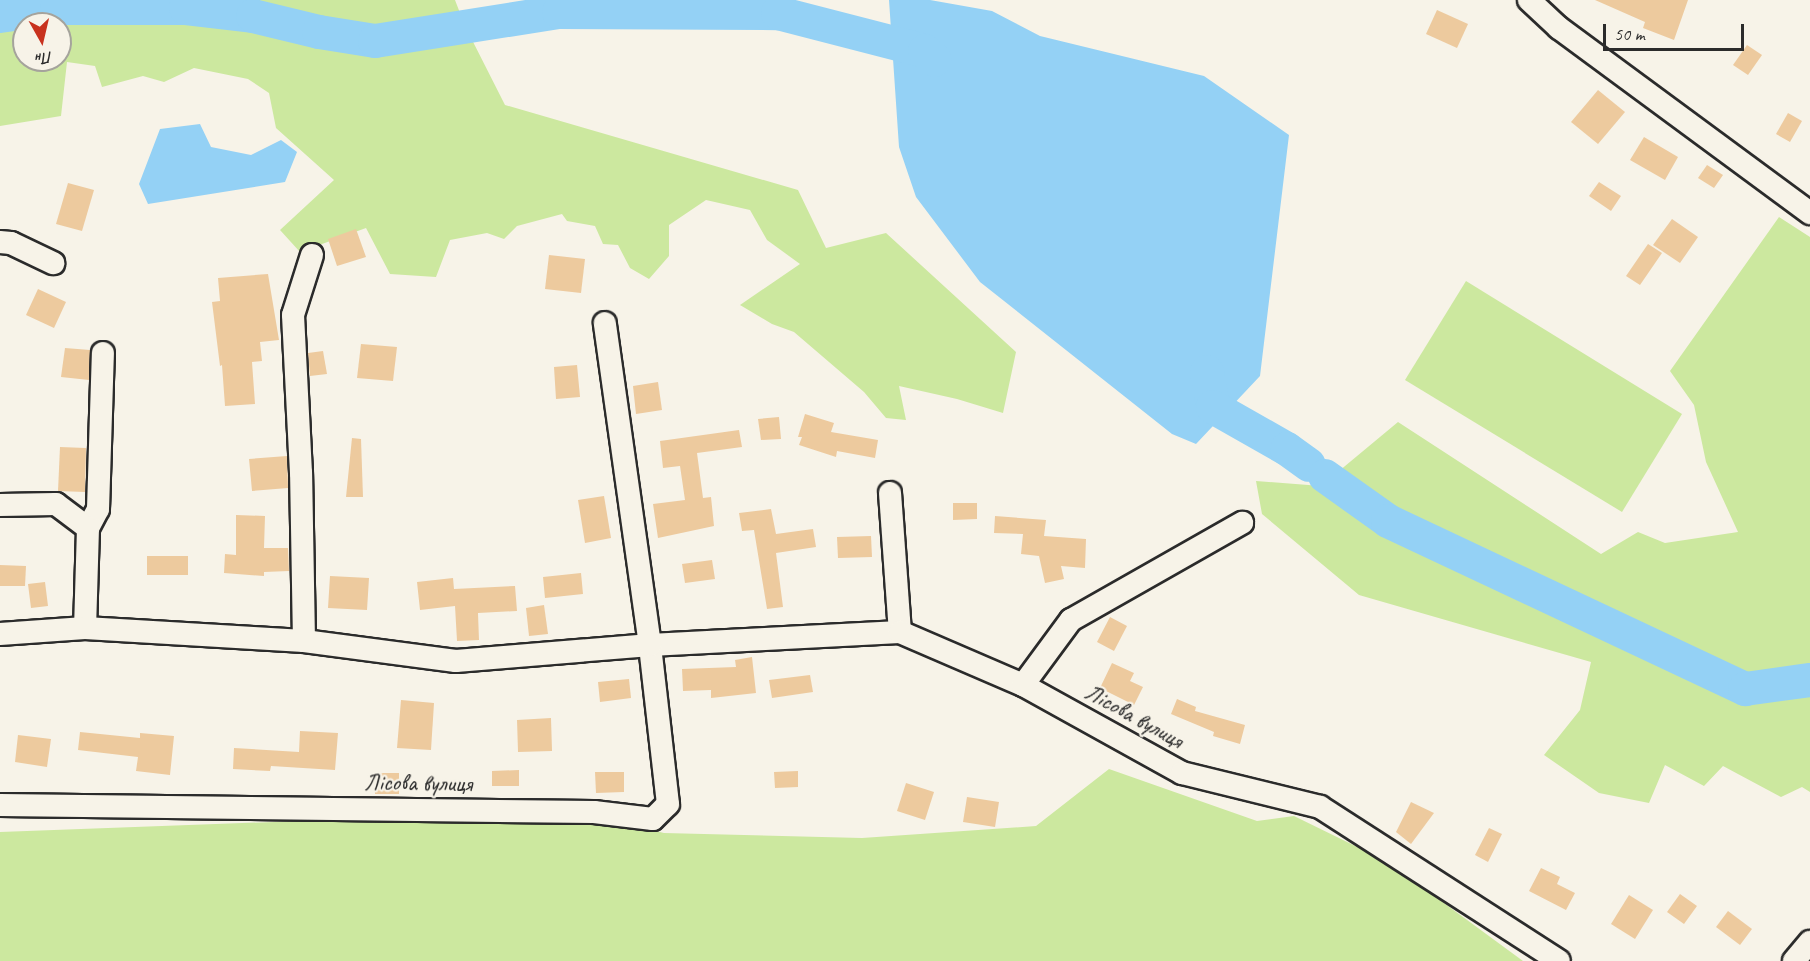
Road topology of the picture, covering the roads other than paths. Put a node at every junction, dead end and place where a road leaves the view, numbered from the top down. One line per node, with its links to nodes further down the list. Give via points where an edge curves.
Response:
1 (1530, 0): 2 (street, via 1558,28)
2 (1810, 213)
3 (0, 242): 5 (street, via 11,243)
4 (312, 255): 15 (street, via 293,315)
5 (53, 263)
6 (605, 323): 16 (street, Лісова вулиця)
7 (103, 353): 11 (street, via 98,509)
8 (890, 493): 13 (street)
9 (0, 505): 11 (street, via 56,504)
10 (1242, 523): 17 (street, via 1071,620)
11 (88, 528): 12 (street)
12 (85, 628): 14 (street, Лісова вулиця); 15 (street, Лісова вулиця)
13 (900, 632): 16 (street, Лісова вулиця); 17 (street, Лісова вулиця)
14 (0, 634)
15 (304, 641): 16 (street, Лісова вулиця, via 456,661)
16 (650, 645): 18 (street, Лісова вулиця, via 668,804 653,819 594,812)
17 (1023, 685): 20 (street, Лісова вулиця, via 1182,773 1320,807)
18 (0, 805)
19 (1810, 942): 21 (street)
20 (1559, 961)
21 (1794, 961)

